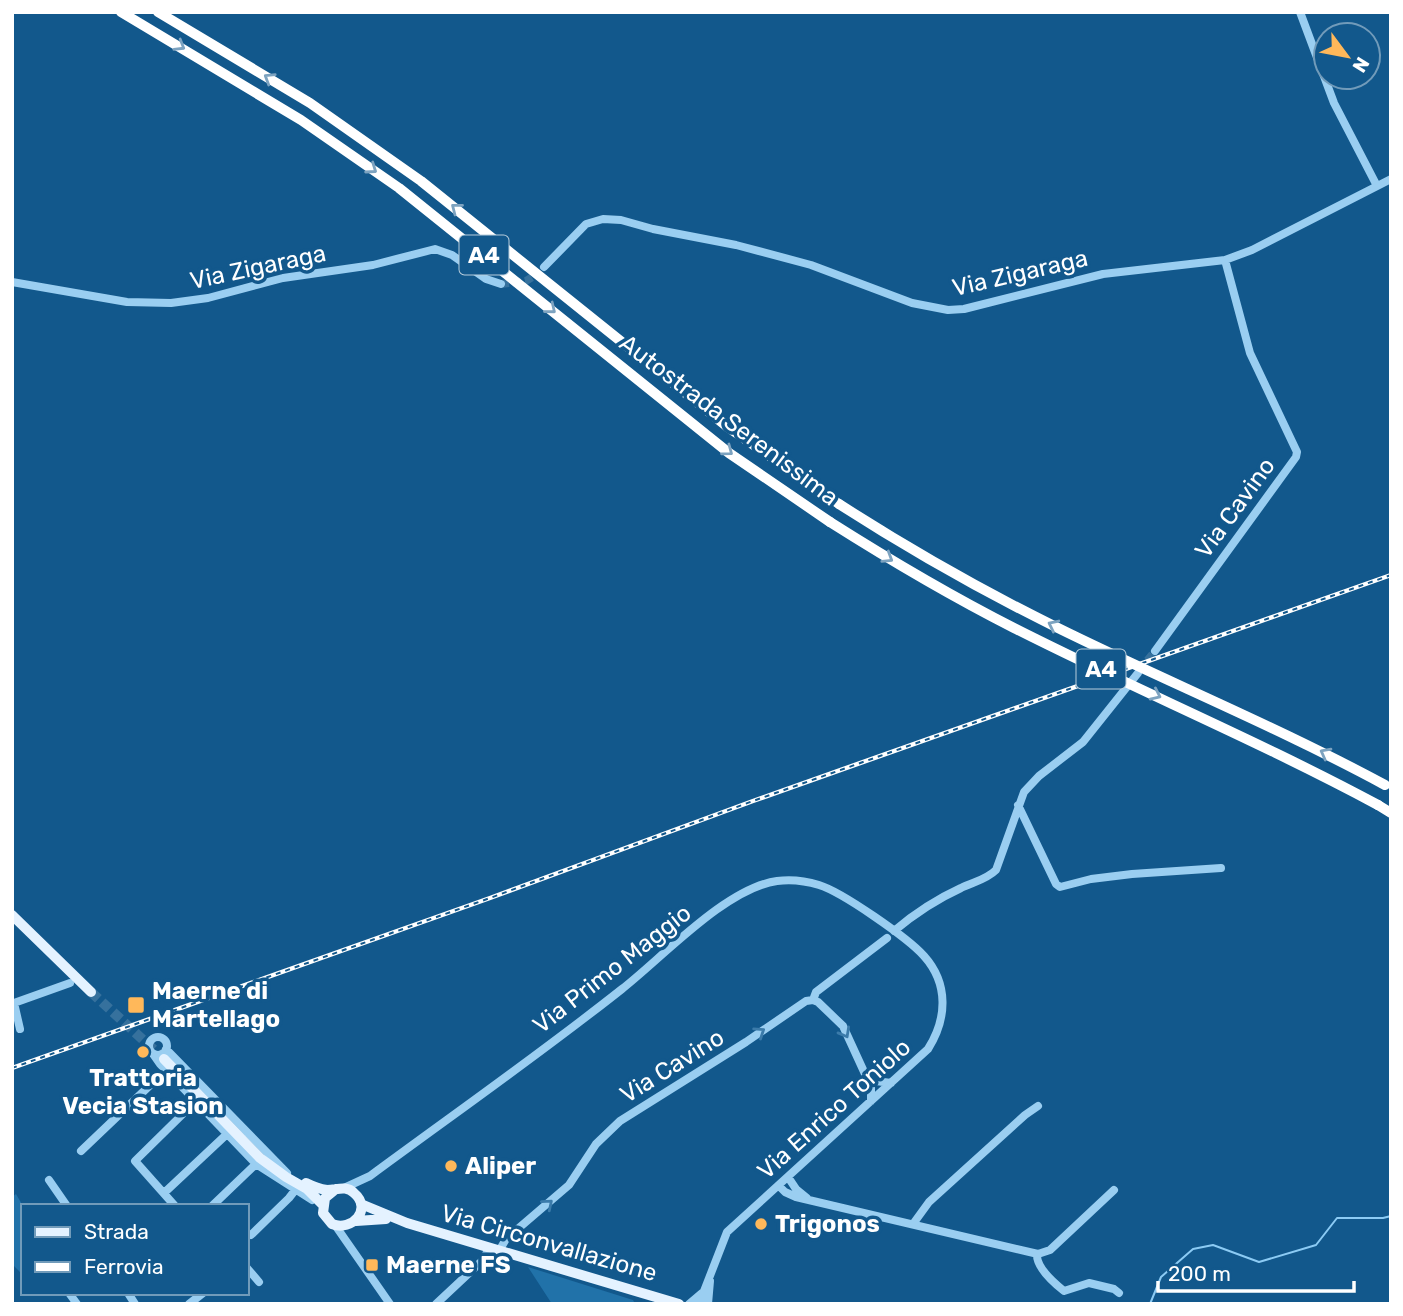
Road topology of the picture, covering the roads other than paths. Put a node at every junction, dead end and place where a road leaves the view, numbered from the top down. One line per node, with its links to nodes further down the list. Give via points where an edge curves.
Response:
1 (121, 12): 14 (highway, Autostrada Serenissima / A4, one-way to 14, bridge, via 301,120 399,188 729,453 830,522 1016,629 1255,741)
2 (159, 12): 12 (highway, Autostrada Serenissima / A4, one-way to 2, bridge, via 1315,747 1056,627 919,555 839,505 729,428 410,173 310,103)
3 (1300, 12): 5 (street, via 1334,103)
4 (1391, 179): 5 (street, Via Zigaraga)
5 (1377, 186): 6 (street, Via Zigaraga)
6 (1226, 260): 7 (street, Via Zigaraga, via 1102,274 948,310 912,303 793,259 603,219 592,220 576,232); 10 (street, Via Cavino, via 1250,353 1297,452)
7 (544, 267)
8 (12, 282): 9 (street, Via Zigaraga, via 127,302 171,303 435,249)
9 (501, 284)
10 (1155, 651)
11 (1138, 673): 13 (street, Via Cavino, via 1083,743 1039,776)
12 (1388, 787)
13 (1018, 805): 15 (street, via 1060,887 1091,879); 17 (street, Via Cavino, via 996,870 920,911)
14 (1391, 813)
15 (1221, 867)
16 (12, 915): 19 (main road)
17 (890, 935): 20 (street, Via Cavino, via 816,992); 25 (street, Via Enrico Toniolo, via 916,948 932,965 943,1003 939,1027 928,1049); 33 (street, Via Primo Maggio, via 835,891 820,885 787,879 755,886)
18 (70, 983): 21 (street, via 14,1003)
19 (90, 992)
20 (813, 1000): 24 (street, one-way to 24, via 843,1026); 52 (street, Via Cavino, one-way to 20, via 569,1185 596,1144 620,1121)
21 (20, 1030)
22 (153, 1054): 23 (street); 23 (street); 23 (street, via 148,1046 154,1037 164,1039)
23 (165, 1060): 26 (street); 30 (street); 32 (main road, via 260,1158)
24 (866, 1075): 25 (street); 27 (street)
25 (891, 1083): 27 (street, Via Enrico Toniolo)
26 (196, 1101): 29 (street); 40 (street, via 135,1161)
27 (872, 1101): 34 (street, Via Enrico Toniolo)
28 (1038, 1106): 49 (street, via 929,1202)
29 (227, 1134): 31 (street); 40 (street)
30 (81, 1151)
31 (256, 1164): 37 (street); 45 (street)
32 (284, 1174): 38 (main road, via 313,1187); 46 (main road, via 307,1189)
33 (370, 1176): 38 (street, Via Primo Maggio); 42 (street, Via Primo Maggio)
34 (789, 1177): 36 (street, Via Enrico Toniolo); 41 (street)
35 (49, 1180): 43 (street)
36 (779, 1186): 41 (street); 56 (street, Via Enrico Toniolo, via 727,1233)
37 (296, 1189): 46 (street); 51 (street)
38 (340, 1189): 42 (main road, via 353,1192); 46 (main road, via 328,1194)
39 (1114, 1190): 54 (street, via 1050,1250)
40 (164, 1193): 44 (street)
41 (809, 1199): 49 (street)
42 (360, 1201): 47 (main road); 48 (main road, Via Circonvallazione)
43 (66, 1204)
44 (173, 1204)
45 (214, 1204)
46 (323, 1208): 50 (main road, via 327,1220)
47 (354, 1222): 48 (main road, Via Circonvallazione, via 380,1218); 50 (main road, via 345,1227); 53 (street, via 348,1236)
48 (407, 1223): 52 (main road, Via Circonvallazione)
49 (913, 1224): 54 (street)
50 (335, 1225): 53 (street)
51 (251, 1235)
52 (494, 1249): 61 (street, Via Cavino); 62 (main road, Via Circonvallazione)
53 (355, 1254): 60 (street)
54 (1037, 1254): 59 (street, via 1041,1267 1064,1291 1089,1283)
55 (248, 1269): 57 (street)
56 (711, 1274): 58 (street, Via Enrico Toniolo); 65 (street, Via Enrico Toniolo)
57 (259, 1282)
58 (702, 1293): 63 (street, Via Enrico Toniolo); 64 (street, Via Enrico Toniolo)
59 (1119, 1293)
60 (390, 1304)
61 (436, 1304)
62 (679, 1304)
63 (689, 1304)
64 (699, 1304)
65 (708, 1304)

